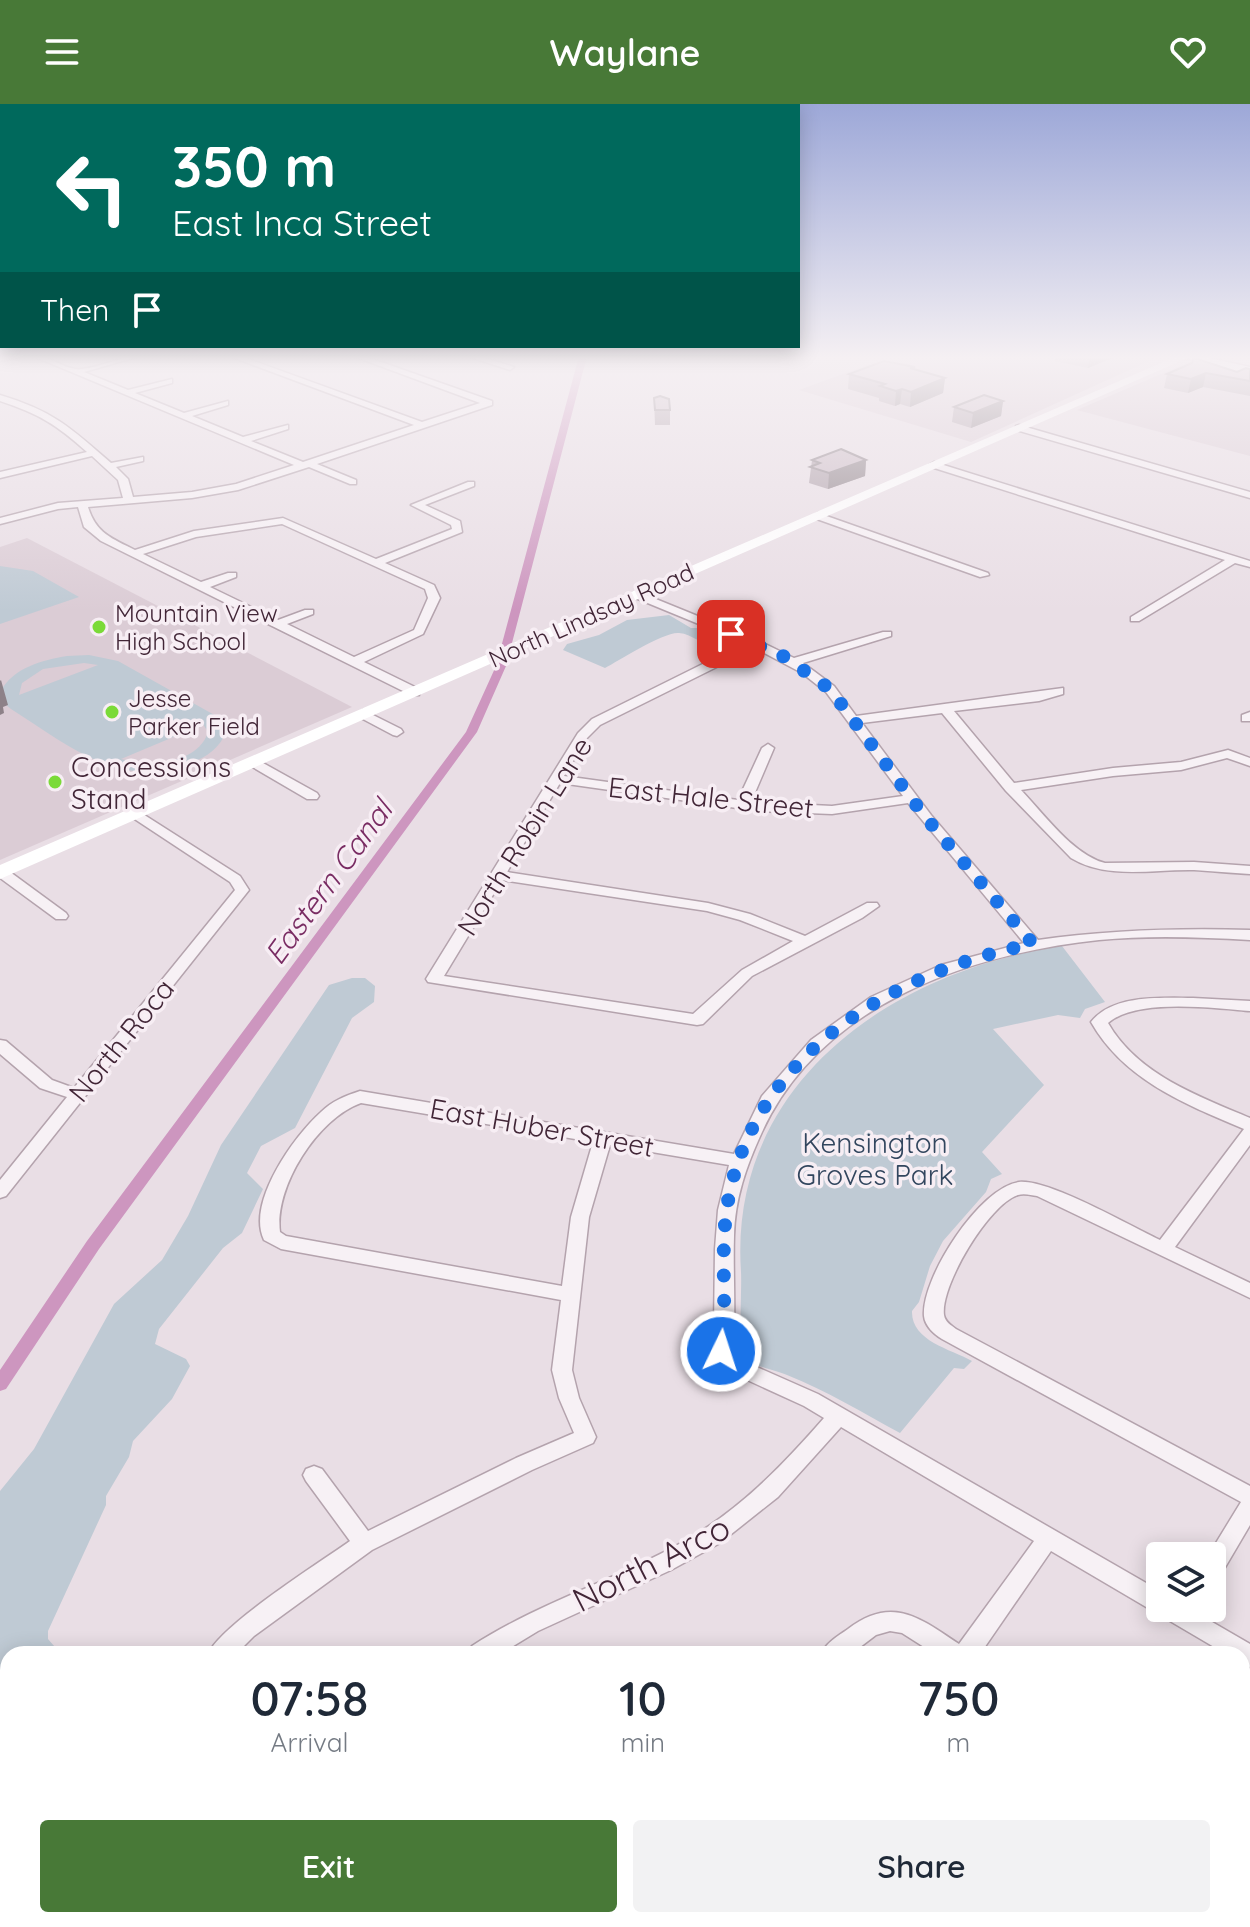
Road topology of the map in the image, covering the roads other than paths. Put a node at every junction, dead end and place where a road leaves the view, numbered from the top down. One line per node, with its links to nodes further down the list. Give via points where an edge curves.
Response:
1 (80, 441): 6 (street)
2 (246, 441): 8 (street)
3 (379, 441): 8 (street)
4 (989, 441): 9 (main road, North Lindsay Road)
5 (1064, 441): 14 (street)
6 (94, 453): 10 (street); 11 (street)
7 (140, 459): 10 (street)
8 (308, 465): 12 (street); 15 (street, via 220,491)
9 (934, 465): 17 (main road, North Lindsay Road); 20 (street)
10 (109, 466): 15 (street, via 126,482)
11 (1, 474)
12 (353, 482)
13 (471, 484): 21 (street, via 416,505 456,523 458,530)
14 (1250, 495)
15 (129, 500): 16 (street)
16 (82, 504): 18 (street); 19 (street, via 91,529)
17 (818, 516): 24 (street); 26 (main road, North Lindsay Road)
18 (0, 521)
19 (135, 553): 21 (street, via 194,534 283,521); 25 (street)
20 (1234, 559): 22 (street); 28 (street)
21 (377, 562): 32 (street, via 425,583 434,598 425,625 415,636)
22 (1250, 564)
23 (232, 575): 25 (street)
24 (984, 575)
25 (201, 586): 29 (street)
26 (637, 595): 31 (street); 35 (main road, North Lindsay Road)
27 (309, 612): 29 (street)
28 (1135, 619)
29 (278, 624): 32 (street)
30 (887, 634): 33 (street)
31 (755, 643): 33 (street); 43 (street, North Robin Lane, via 596,722)
32 (354, 662): 35 (street)
33 (794, 662): 38 (street, via 830,689)
34 (1059, 691): 36 (street)
35 (415, 692): 37 (main road, North Lindsay Road)
36 (945, 709): 38 (street); 44 (street)
37 (363, 714): 39 (street); 41 (main road, North Lindsay Road)
38 (854, 720): 46 (street)
39 (397, 732)
40 (768, 748): 47 (street)
41 (254, 762): 45 (street); 48 (main road, North Lindsay Road)
42 (1250, 762): 44 (street, via 1228,754 1181,766)
43 (558, 779): 47 (street, East Hale Street); 51 (street, North Robin Lane)
44 (1011, 788): 49 (street, via 1089,863)
45 (312, 796)
46 (911, 799): 47 (street, East Hale Street, via 832,810); 56 (street)
47 (743, 805)
48 (135, 813): 50 (main road, North Lindsay Road); 59 (street, North Roca, via 235,879 242,890)
49 (1250, 870)
50 (1, 872): 53 (street)
51 (500, 875): 55 (street, via 708,907); 55 (street, North Robin Lane, via 434,979 697,1020 748,973)
52 (872, 906): 55 (street)
53 (61, 916)
54 (1250, 935): 56 (street, via 1159,931)
55 (805, 941)
56 (1033, 944): 63 (street, via 953,966 908,985 840,1026 780,1085)
57 (1250, 1006): 60 (street, via 1157,1004 1113,1009 1101,1018 1103,1029 1143,1071)
58 (0, 1045): 59 (street, via 46,1084)
59 (77, 1095): 64 (street, North Roca)
60 (1250, 1125)
61 (1250, 1133): 65 (street)
62 (603, 1138): 63 (street, East Huber Street); 67 (street, via 583,1204); 67 (street, East Huber Street, via 366,1098 347,1100 331,1110 289,1161 269,1219 271,1235 287,1243)
63 (738, 1161): 68 (street, via 725,1216 722,1357 739,1371)
64 (0, 1192)
65 (1163, 1249): 66 (street); 70 (street, via 1043,1192 1021,1188 1003,1195 953,1255 935,1308 937,1324)
66 (1250, 1291)
67 (570, 1295): 73 (street, via 562,1370 586,1437)
68 (838, 1416): 72 (street); 78 (street, North Arco, via 748,1513 687,1551)
69 (314, 1475): 73 (street)
70 (1250, 1496)
71 (1250, 1506): 74 (street)
72 (1048, 1538): 75 (street); 81 (street)
73 (364, 1543): 77 (street)
74 (1226, 1546)
75 (1146, 1595)
76 (1197, 1622): 82 (street)
77 (228, 1646)
78 (490, 1646)
79 (845, 1646): 80 (street, via 882,1621 904,1623)
80 (941, 1646)
81 (972, 1646)
82 (1234, 1646)

